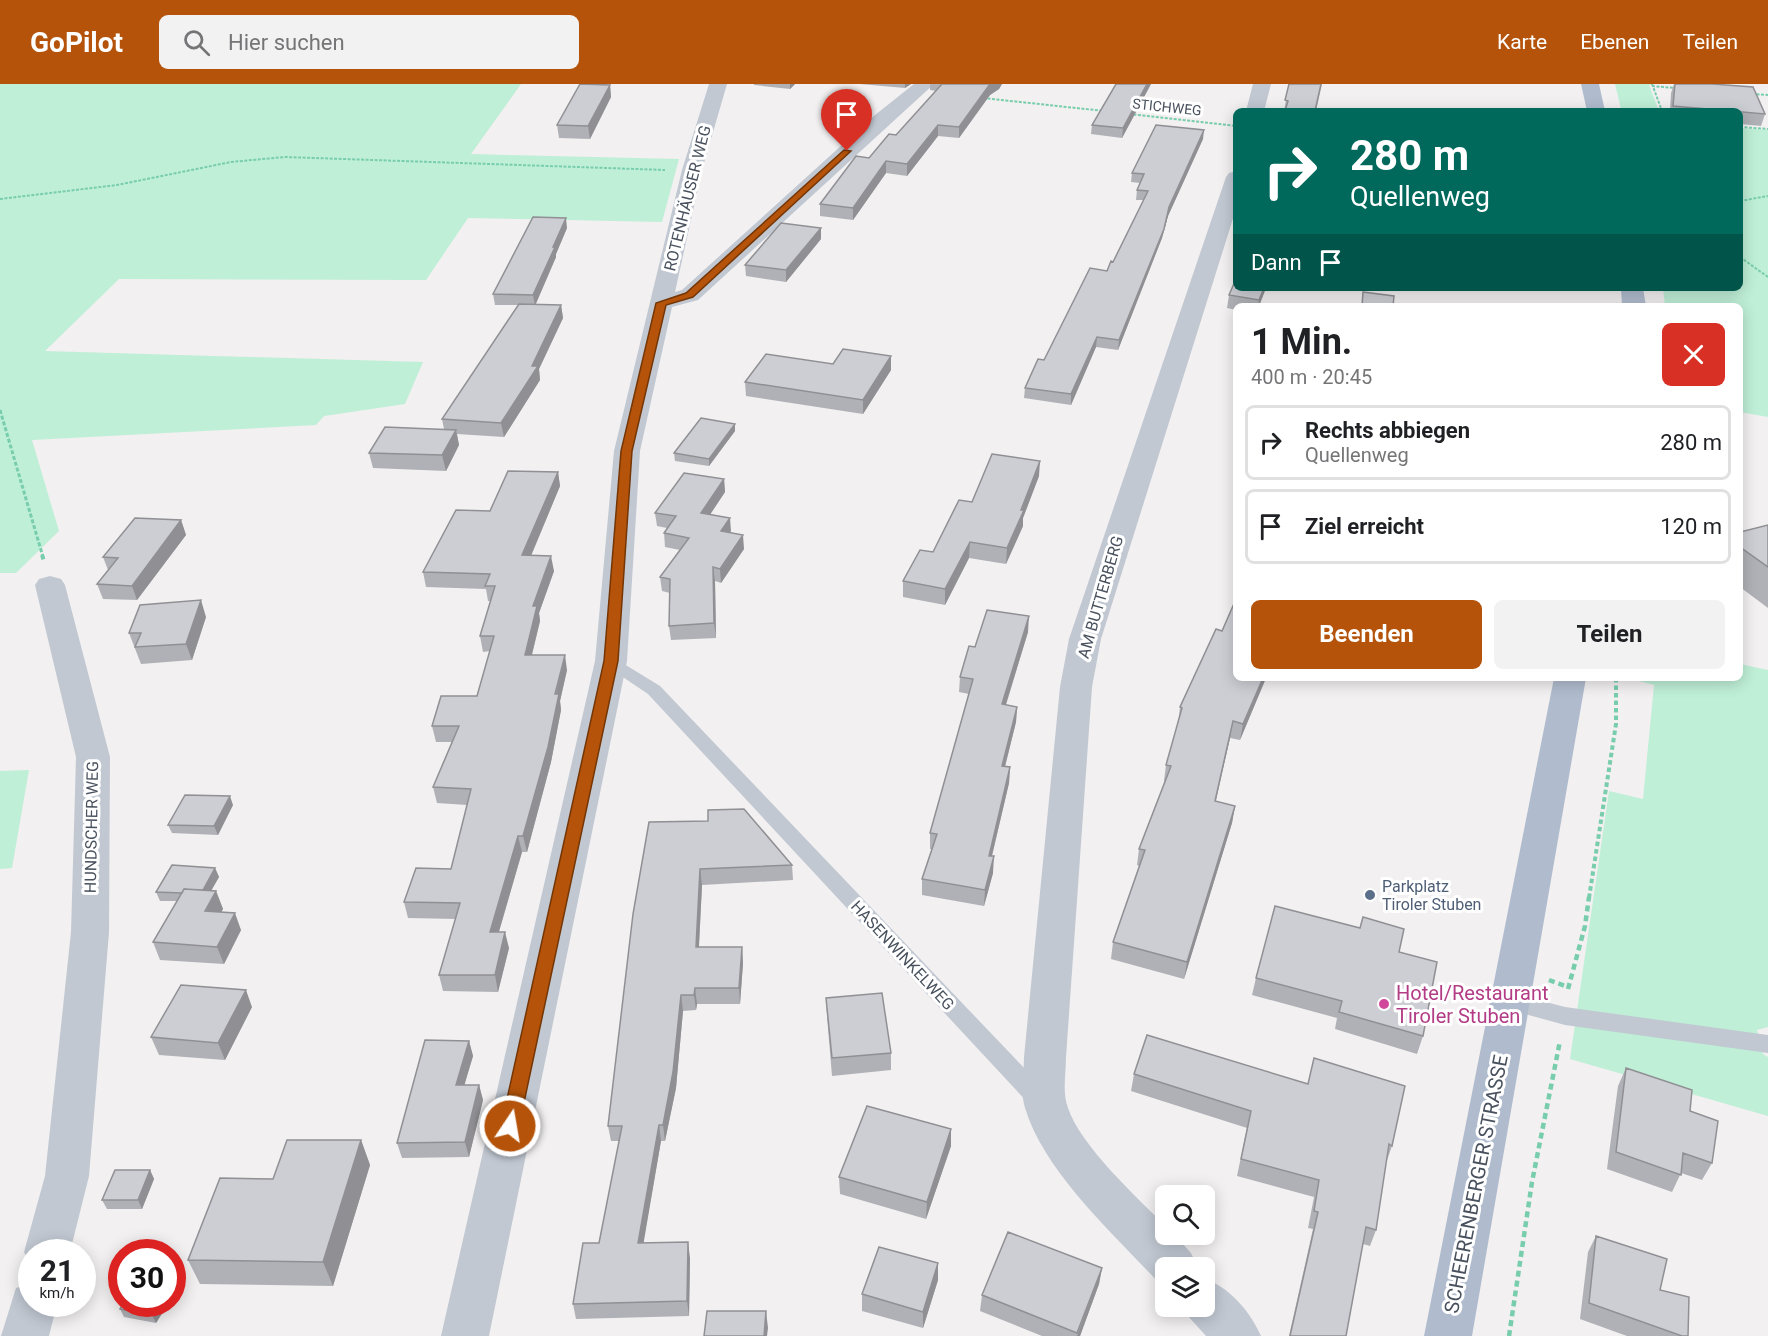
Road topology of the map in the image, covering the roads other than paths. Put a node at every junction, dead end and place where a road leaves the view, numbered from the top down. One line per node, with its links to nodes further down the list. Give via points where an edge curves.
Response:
1 (717, 84): 8 (street, ROTENHÄUSER WEG)
2 (925, 84): 8 (street, via 690,295)
3 (1262, 84): 5 (street)
4 (1590, 84): 6 (main road)
5 (1256, 108)
6 (1595, 108)
7 (1233, 186): 14 (street, AM BUTTERBERG, via 1085,639 1077,687 1045,1057)
8 (661, 303): 10 (street, ROTENHÄUSER WEG, via 627,451)
9 (50, 585): 15 (street, HUNDSCHER WEG, via 93,757 90,932 67,1176)
10 (611, 661): 14 (lane, HASENWINKELWEG, via 654,690); 20 (street, ROTENHÄUSER WEG)
11 (1569, 681): 12 (main road, SCHEERENBERGER STRASSE)
12 (1511, 1002): 13 (lane, via 1565,1016); 22 (main road, SCHEERENBERGER STRASSE)
13 (1768, 1044)
14 (1046, 1106): 16 (street, HASENWINKELWEG, via 1051,1122 1076,1158)
15 (50, 1239)
16 (1165, 1257)
17 (1215, 1312): 21 (street)
18 (30, 1317): 19 (street)
19 (25, 1336)
20 (465, 1336)
21 (1237, 1336)
22 (1448, 1336)

